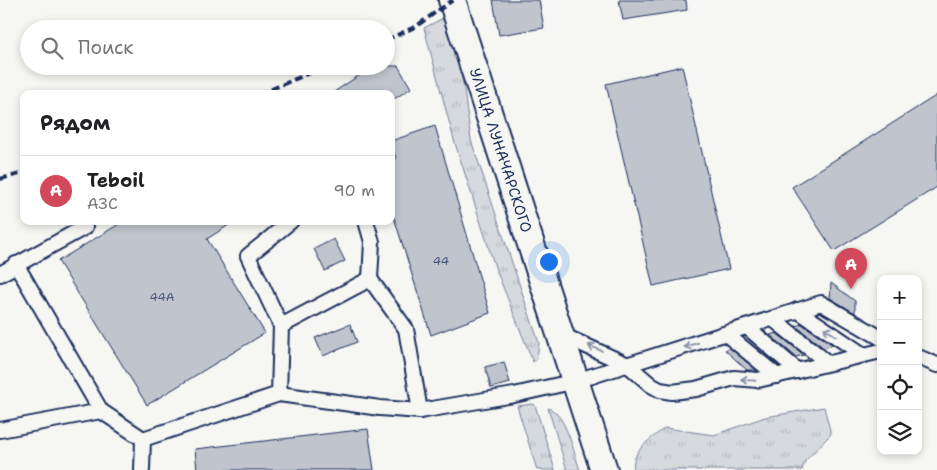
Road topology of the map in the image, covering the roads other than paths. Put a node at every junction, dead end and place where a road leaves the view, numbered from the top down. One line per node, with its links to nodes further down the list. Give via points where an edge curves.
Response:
1 (452, 0): 12 (street, УЛИЦА ЛУНАЧАРСКОГО)
2 (286, 225): 10 (lane, via 248,256)
3 (367, 225): 7 (lane, via 372,242)
4 (85, 227): 5 (lane)
5 (16, 264): 6 (lane); 25 (lane)
6 (0, 274)
7 (370, 280): 10 (lane); 26 (lane, via 406,329)
8 (797, 310): 9 (lane); 14 (lane, via 821,302); 16 (lane, one-way to 8)
9 (773, 319): 11 (lane); 18 (lane)
10 (281, 326): 24 (lane)
11 (747, 327): 13 (lane); 21 (lane)
12 (560, 334): 19 (lane, one-way to 12); 23 (street, УЛИЦА ЛУНАЧАРСКОГО)
13 (726, 334): 19 (lane, one-way to 19); 22 (lane)
14 (877, 336)
15 (877, 352): 16 (lane)
16 (862, 354): 18 (lane)
17 (922, 359): 20 (lane)
18 (828, 363): 21 (lane)
19 (628, 365): 22 (lane, one-way to 19, via 758,380 734,378 672,392 651,385); 23 (lane)
20 (937, 365)
21 (798, 371): 22 (lane)
22 (777, 376)
23 (576, 381): 26 (lane); 30 (street, УЛИЦА ЛУНАЧАРСКОГО)
24 (279, 394): 26 (lane); 28 (lane)
25 (101, 411): 27 (lane); 28 (lane)
26 (420, 411)
27 (0, 430)
28 (143, 439): 29 (lane)
29 (142, 470)
30 (604, 470)

